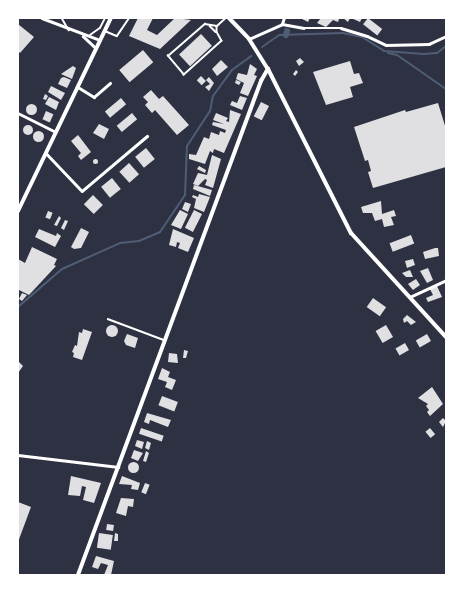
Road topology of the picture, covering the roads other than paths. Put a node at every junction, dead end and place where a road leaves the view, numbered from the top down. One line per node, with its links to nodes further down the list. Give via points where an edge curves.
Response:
1 (62, 18): 11 (lane)
2 (105, 18): 15 (lane, via 100,28)
3 (111, 18): 12 (main road)
4 (129, 18): 12 (lane, via 117,36)
5 (227, 18): 10 (lane); 17 (main road)
6 (284, 18): 8 (street)
7 (44, 19): 11 (street)
8 (282, 24): 16 (street, via 304,28 341,28 386,45 429,44); 17 (street)
9 (210, 25): 10 (lane); 13 (lane); 13 (lane, via 204,25 168,56 184,75 222,43)
10 (217, 26): 13 (lane)
11 (69, 30): 14 (street)
12 (105, 31): 18 (main road)
13 (217, 33)
14 (82, 35): 15 (street); 19 (street)
15 (90, 35): 18 (street)
16 (446, 36)
17 (249, 39): 20 (main road)
18 (100, 40): 19 (main road)
19 (96, 48): 22 (main road)
20 (268, 70): 29 (main road, via 351,233); 32 (street, via 261,81)
21 (110, 83): 22 (street, via 94,97)
22 (77, 87): 24 (main road)
23 (18, 113): 24 (street)
24 (56, 132): 26 (main road)
25 (147, 136): 26 (street, via 82,191)
26 (46, 153): 27 (main road)
27 (18, 211)
28 (446, 280): 29 (street)
29 (409, 297): 31 (main road)
30 (108, 320): 32 (lane)
31 (446, 337)
32 (166, 340): 34 (street)
33 (18, 455): 34 (street)
34 (119, 467): 35 (street)
35 (78, 575)

